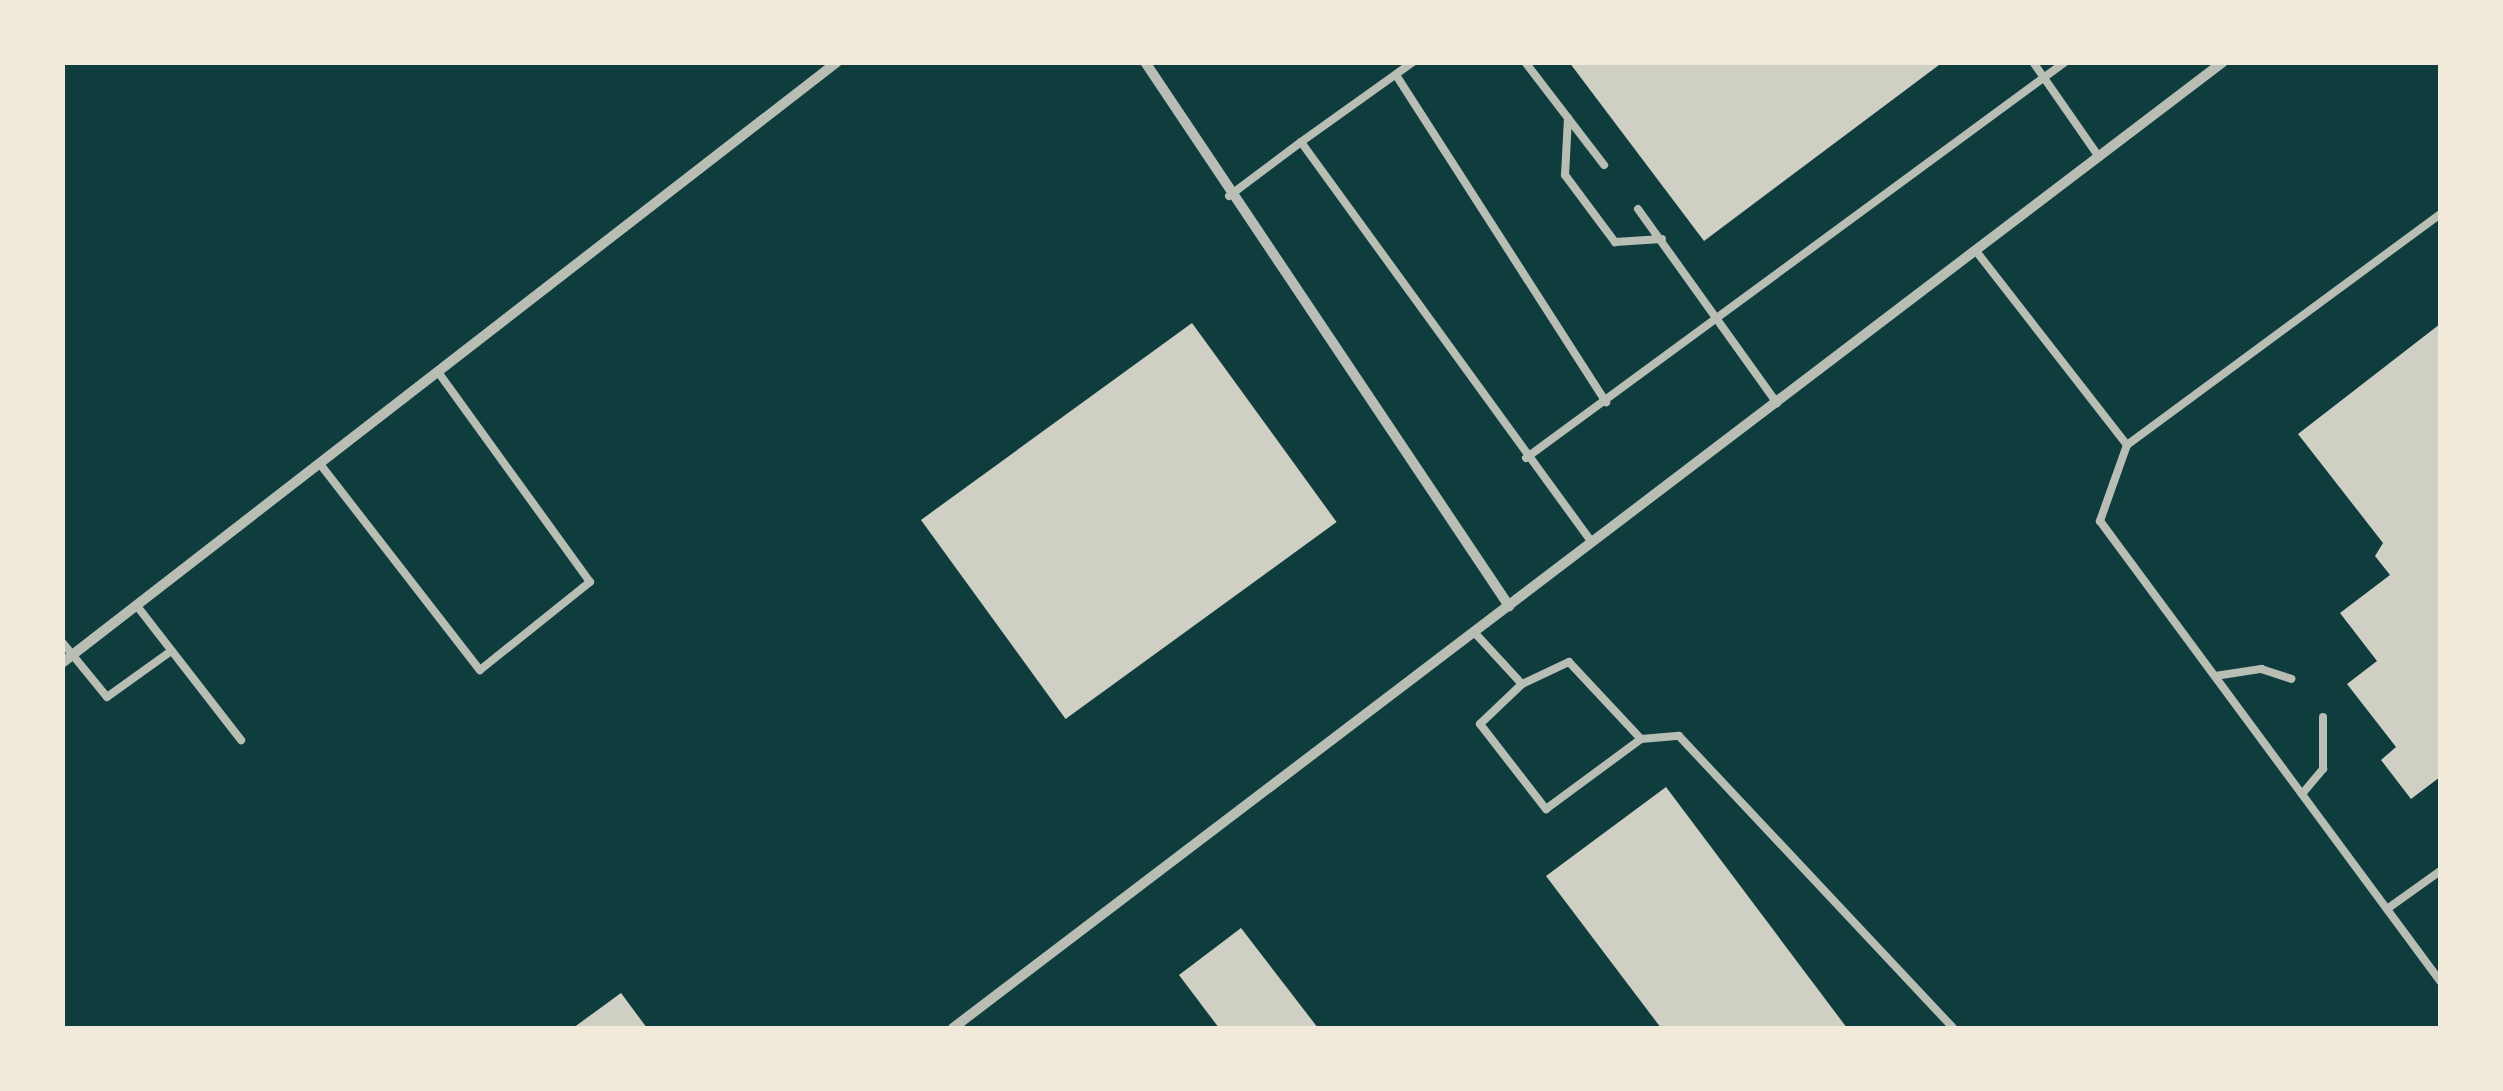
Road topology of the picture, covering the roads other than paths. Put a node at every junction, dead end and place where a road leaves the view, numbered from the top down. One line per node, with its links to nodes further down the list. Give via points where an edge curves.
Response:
1 (837, 62): 20 (street)
2 (1145, 62): 14 (street)
3 (1413, 62): 8 (lane)
4 (1525, 62): 10 (lane)
5 (2033, 62): 9 (lane)
6 (2066, 62): 9 (lane)
7 (2223, 62): 12 (street)
8 (1396, 75): 11 (lane); 21 (lane)
9 (2044, 79): 12 (lane); 19 (lane)
10 (1568, 118): 13 (lane); 17 (lane, via 1565,174 1615,242)
11 (1301, 142): 14 (lane); 24 (lane)
12 (2099, 157): 18 (street)
13 (1604, 165)
14 (1229, 196): 28 (street)
15 (1638, 209): 17 (lane)
16 (2440, 214): 23 (lane)
17 (1662, 240): 19 (lane)
18 (1976, 250): 22 (street); 23 (lane)
19 (1718, 319): 21 (lane); 22 (lane)
20 (438, 372): 25 (street); 25 (lane, via 590,582 480,670)
21 (1606, 402): 24 (lane)
22 (1777, 402): 26 (street)
23 (2127, 445): 34 (lane, via 2100,521)
24 (1526, 458): 26 (lane)
25 (320, 464): 27 (street)
26 (1592, 542): 28 (street)
27 (137, 606): 31 (lane); 32 (street)
28 (1508, 606): 29 (street)
29 (1474, 632): 36 (lane); 44 (street)
30 (62, 642): 32 (lane)
31 (171, 651): 32 (lane, via 107,697); 38 (lane)
32 (73, 655): 33 (street)
33 (62, 663)
34 (2215, 676): 35 (lane, via 2262,669); 40 (lane)
35 (2291, 679)
36 (1522, 684): 39 (lane, via 1569,662); 39 (lane, via 1480,724 1546,808)
37 (2323, 716): 40 (lane, via 2323,769)
38 (241, 740)
39 (1642, 740): 45 (lane, via 1679,736)
40 (2302, 794): 42 (lane)
41 (2440, 870): 42 (lane)
42 (2387, 909): 43 (lane)
43 (2440, 980)
44 (953, 1028)
45 (1953, 1028)

